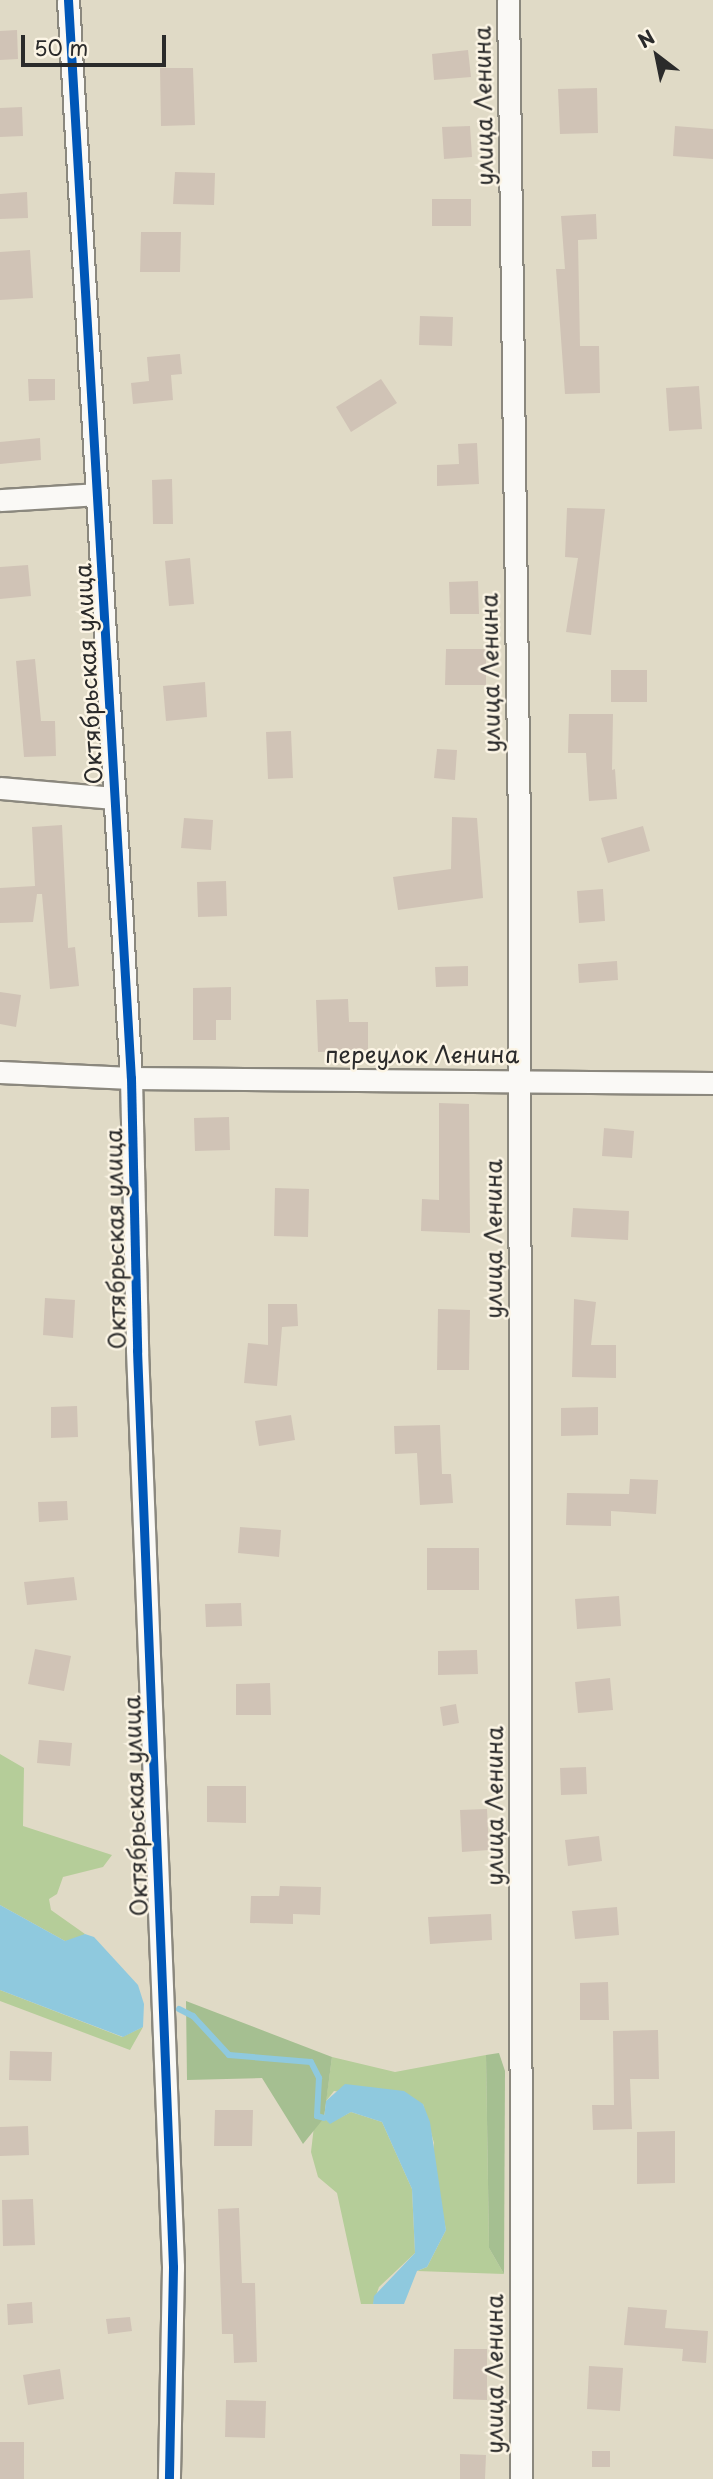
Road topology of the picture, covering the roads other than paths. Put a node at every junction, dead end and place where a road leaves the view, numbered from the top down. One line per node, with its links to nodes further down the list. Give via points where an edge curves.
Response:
1 (68, 0): 3 (street, Октябрьская улица)
2 (508, 0): 9 (street, улица Ленина)
3 (97, 494): 4 (street); 6 (street, Октябрьская улица)
4 (0, 500)
5 (0, 788): 6 (street)
6 (115, 798): 8 (street, Октябрьская улица)
7 (0, 1072): 8 (street, переулок Ленина)
8 (131, 1078): 9 (street, переулок Ленина); 11 (street, Октябрьская улица, via 136,1350 173,2267)
9 (519, 1081): 10 (street, переулок Ленина); 12 (street, улица Ленина)
10 (713, 1083)
11 (169, 2479)
12 (521, 2479)

